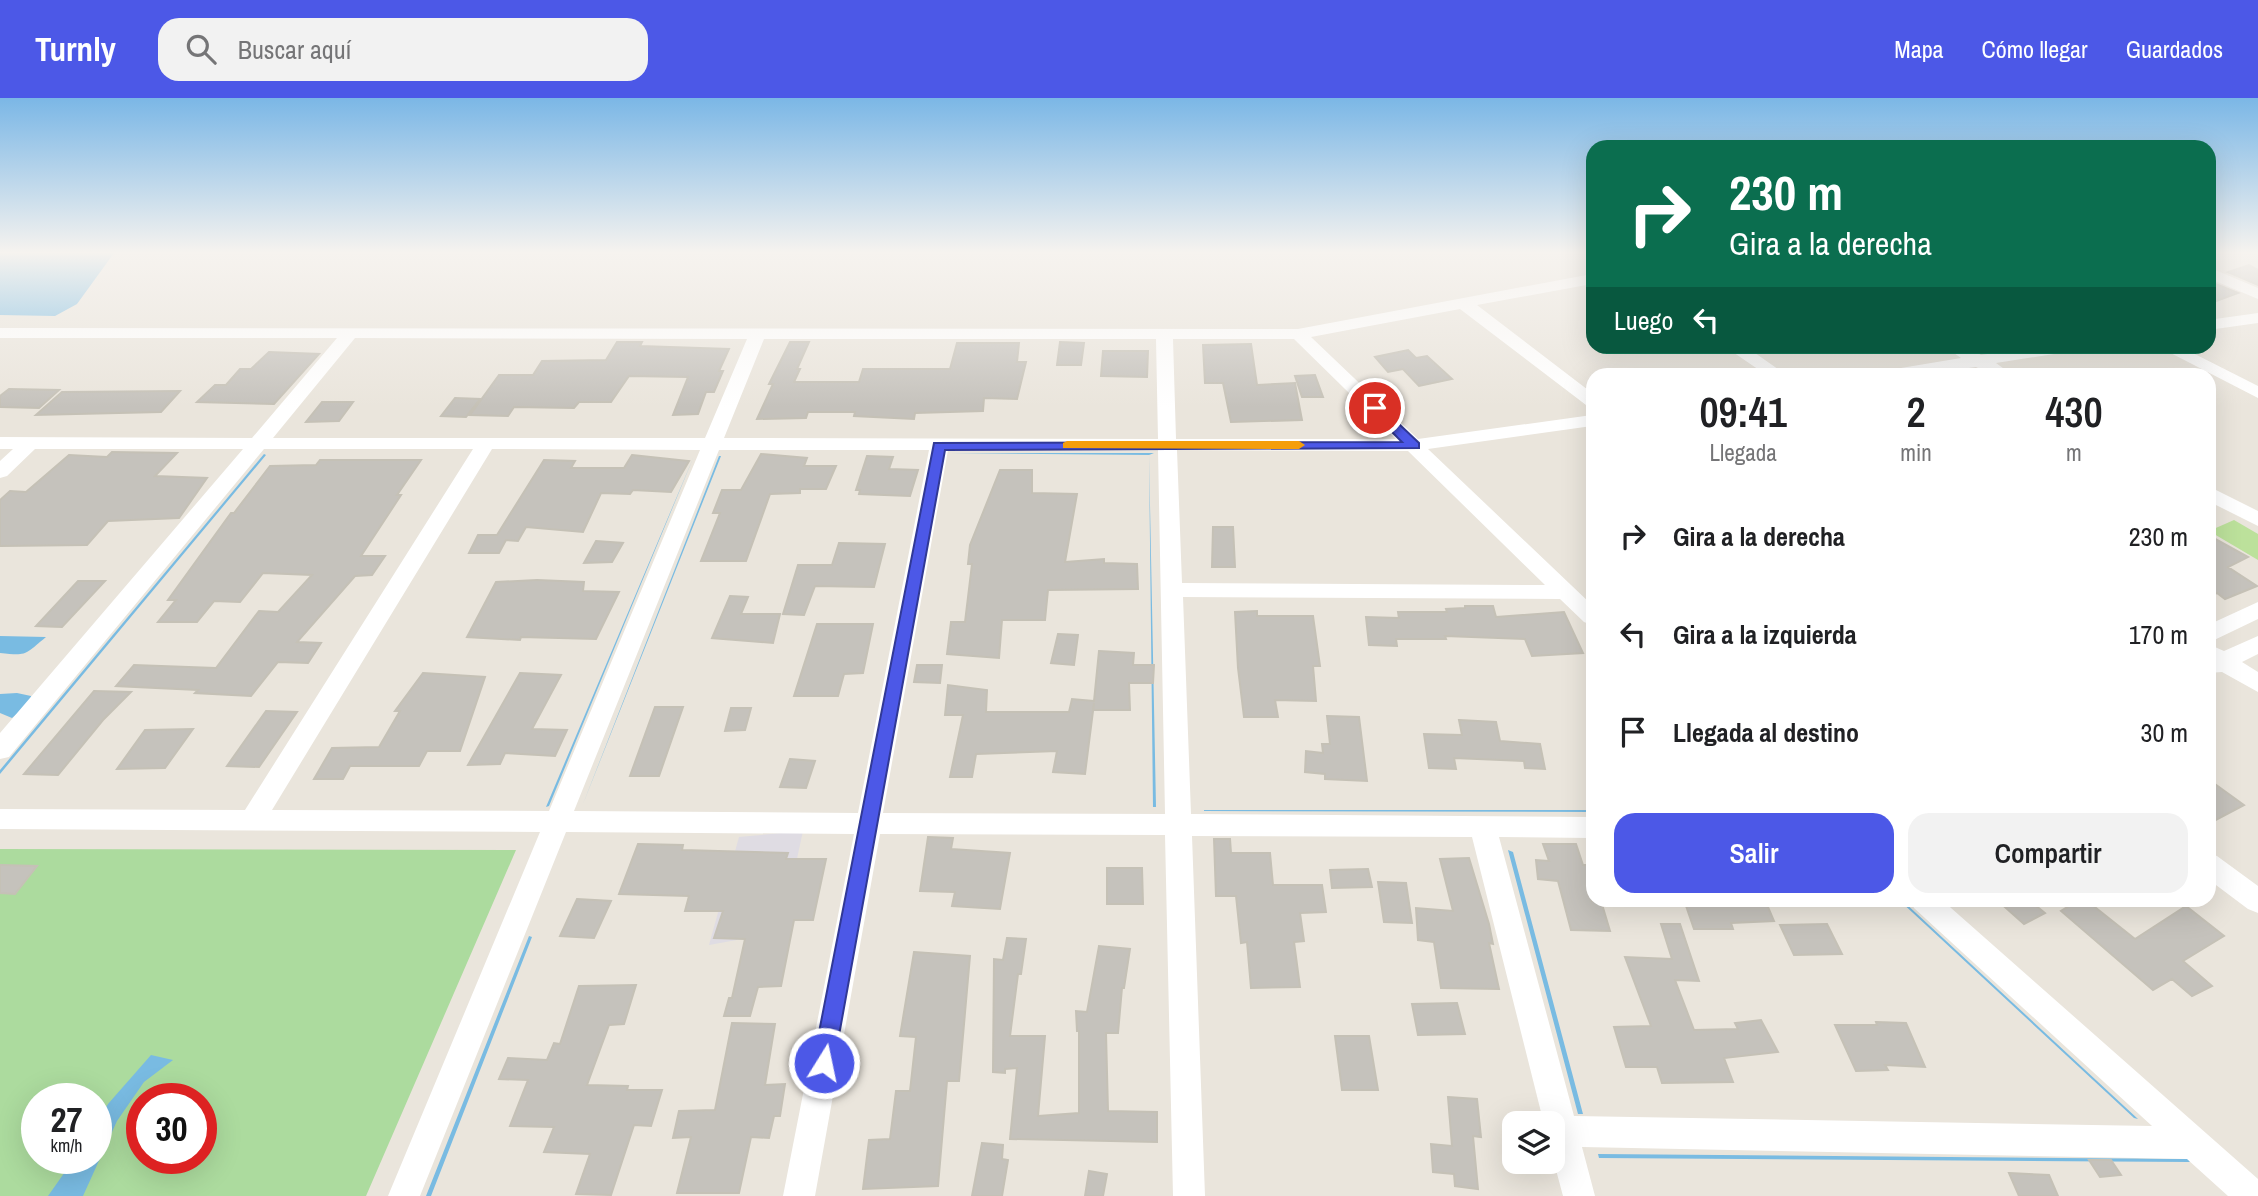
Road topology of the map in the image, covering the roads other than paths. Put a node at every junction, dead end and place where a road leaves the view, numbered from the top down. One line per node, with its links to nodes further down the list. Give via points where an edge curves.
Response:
1 (1456, 304): 9 (street)
2 (1465, 304): 21 (street)
3 (2258, 318): 4 (street)
4 (2216, 325)
5 (0, 333): 6 (street)
6 (351, 334): 7 (street); 25 (street)
7 (757, 334): 8 (street); 28 (street)
8 (1164, 334): 9 (street); 27 (street)
9 (1298, 334): 30 (street)
10 (1745, 354): 15 (street)
11 (1966, 354): 14 (street)
12 (2026, 354): 14 (street)
13 (2181, 354): 18 (street)
14 (1979, 362): 16 (street); 17 (street)
15 (1767, 368)
16 (1937, 368)
17 (1990, 368)
18 (2209, 368)
19 (2216, 372): 20 (street)
20 (2258, 393)
21 (1586, 396)
22 (1586, 421): 30 (street)
23 (0, 443): 24 (street)
24 (30, 443): 25 (street); 31 (street)
25 (258, 444): 26 (street); 43 (street)
26 (485, 445): 28 (street); 45 (street)
27 (1167, 445): 29 (street); 30 (street); 34 (street)
28 (711, 446): 29 (street); 46 (street)
29 (939, 446): 47 (street)
30 (1414, 446): 35 (street)
31 (0, 472)
32 (2216, 496): 33 (street)
33 (2258, 520)
34 (1172, 590): 35 (street); 48 (street)
35 (1566, 593): 37 (street)
36 (2258, 610): 38 (street)
37 (1586, 611)
38 (2216, 631)
39 (2258, 644): 40 (street)
40 (2216, 660)
41 (2216, 662): 42 (street)
42 (2258, 683)
43 (0, 750)
44 (0, 818): 45 (street)
45 (252, 820): 46 (street)
46 (557, 821): 47 (street); 58 (street)
47 (868, 823): 48 (street); 59 (street)
48 (1179, 825): 49 (street); 60 (street)
49 (1483, 827): 50 (street); 54 (street)
50 (1586, 827)
51 (2216, 870): 52 (street)
52 (2258, 901)
53 (1932, 907): 57 (street)
54 (1557, 1111)
55 (1565, 1131): 57 (street)
56 (1565, 1142): 61 (street)
57 (2193, 1143): 62 (street)
58 (404, 1196)
59 (799, 1196)
60 (1189, 1196)
61 (1579, 1196)
62 (2252, 1196)

